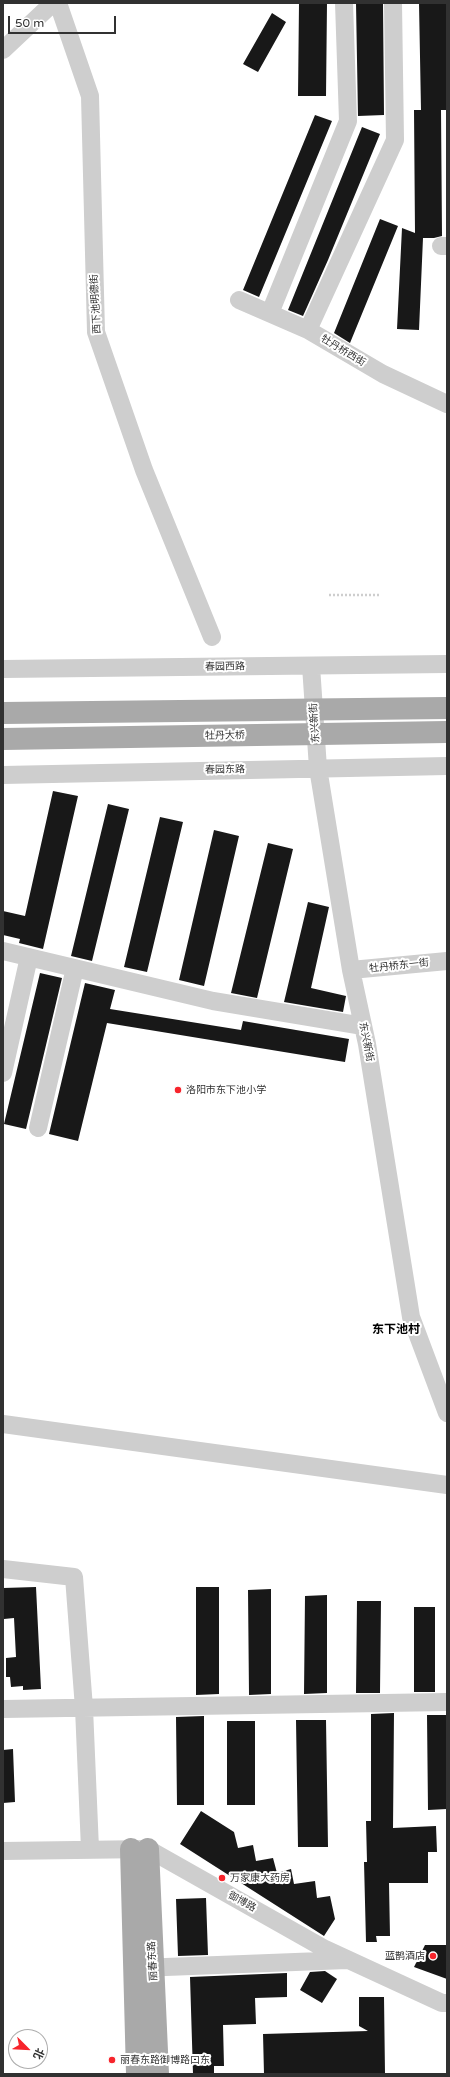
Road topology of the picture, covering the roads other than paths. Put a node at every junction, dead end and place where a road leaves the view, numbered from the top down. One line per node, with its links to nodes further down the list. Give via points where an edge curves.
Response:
1 (53, 3): 5 (street)
2 (58, 3): 10 (street, 西下池明德街, via 90,96 96,332 144,470)
3 (344, 3): 7 (street, via 348,120)
4 (393, 3): 8 (street, via 395,140)
5 (3, 50)
6 (239, 300): 7 (street, 牡丹桥西街)
7 (270, 313): 8 (street, 牡丹桥西街)
8 (308, 330): 9 (street, 牡丹桥西街, via 383,374)
9 (447, 404)
10 (212, 637)
11 (447, 664): 12 (street, 春园西路)
12 (311, 666): 13 (street, 春园西路); 19 (street, 东兴新街)
13 (3, 669)
14 (447, 708): 15 (main road, bridge)
15 (3, 713)
16 (447, 732): 17 (main road, 牡丹大桥, bridge)
17 (3, 739)
18 (447, 766): 19 (street, 春园东路)
19 (318, 768): 20 (street, 春园东路); 25 (street, 东兴新街)
20 (3, 775)
21 (3, 951): 22 (street)
22 (29, 957): 24 (street); 27 (street)
23 (447, 961): 25 (street, 牡丹桥东一街)
24 (75, 968): 26 (street, via 213,1001); 28 (street)
25 (351, 970): 26 (street, 东兴新街)
26 (363, 1026): 29 (street, 东兴新街, via 411,1316)
27 (3, 1073)
28 (38, 1128)
29 (447, 1413)
30 (3, 1424): 31 (street)
31 (447, 1485)
32 (3, 1569): 34 (street, via 74,1578)
33 (447, 1702): 34 (street)
34 (84, 1708): 35 (street); 36 (street)
35 (3, 1709)
36 (90, 1849): 37 (street, 御博路); 38 (street, 御博路)
37 (139, 1849): 39 (street, 御博路); 40 (main road, 丽春东路)
38 (3, 1852)
39 (349, 1960): 40 (street); 41 (street, 御博路, via 442,2003)
40 (143, 1968): 42 (main road, 丽春东路); 43 (main road, 丽春东路)
41 (447, 2003)
42 (137, 2074)
43 (158, 2074)

